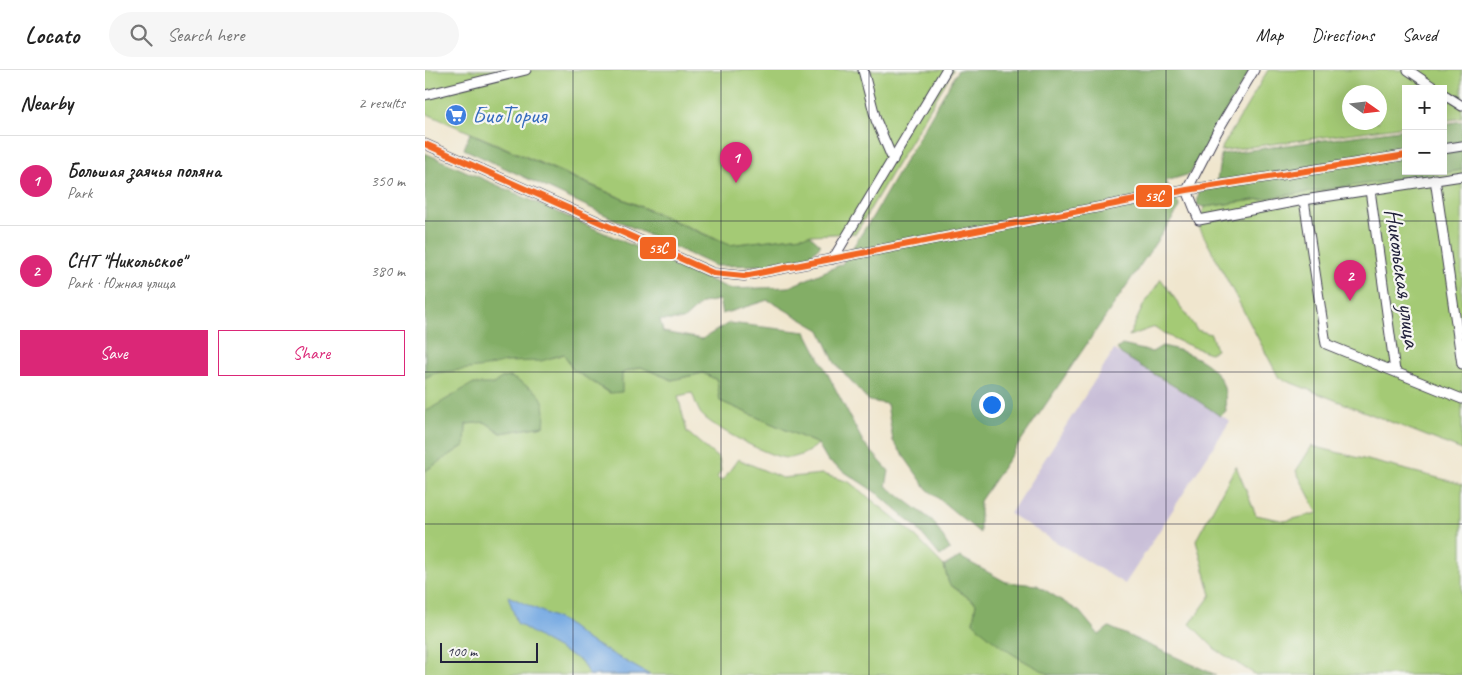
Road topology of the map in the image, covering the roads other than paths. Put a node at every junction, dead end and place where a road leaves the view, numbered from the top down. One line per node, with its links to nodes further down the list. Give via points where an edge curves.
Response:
1 (526, 70): 7 (street)
2 (863, 70): 14 (street, via 876,120)
3 (946, 70): 14 (street)
4 (1254, 70): 17 (street)
5 (1409, 70): 6 (street)
6 (1430, 85)
7 (425, 95)
8 (1447, 97): 9 (street)
9 (1462, 106)
10 (425, 144): 20 (street, via 713,273 744,276)
11 (1462, 146): 12 (street)
12 (1447, 148)
13 (1402, 156): 17 (street)
14 (893, 160): 20 (street)
15 (1462, 176): 16 (street)
16 (1435, 179): 18 (street); 21 (street)
17 (1187, 190): 19 (street, via 1199,220); 20 (street)
18 (1370, 190): 19 (street); 22 (street, Никольская улица)
19 (1304, 200): 22 (street, via 1326,344)
20 (833, 259)
21 (1462, 364)
22 (1395, 371): 23 (street)
23 (1462, 399)

